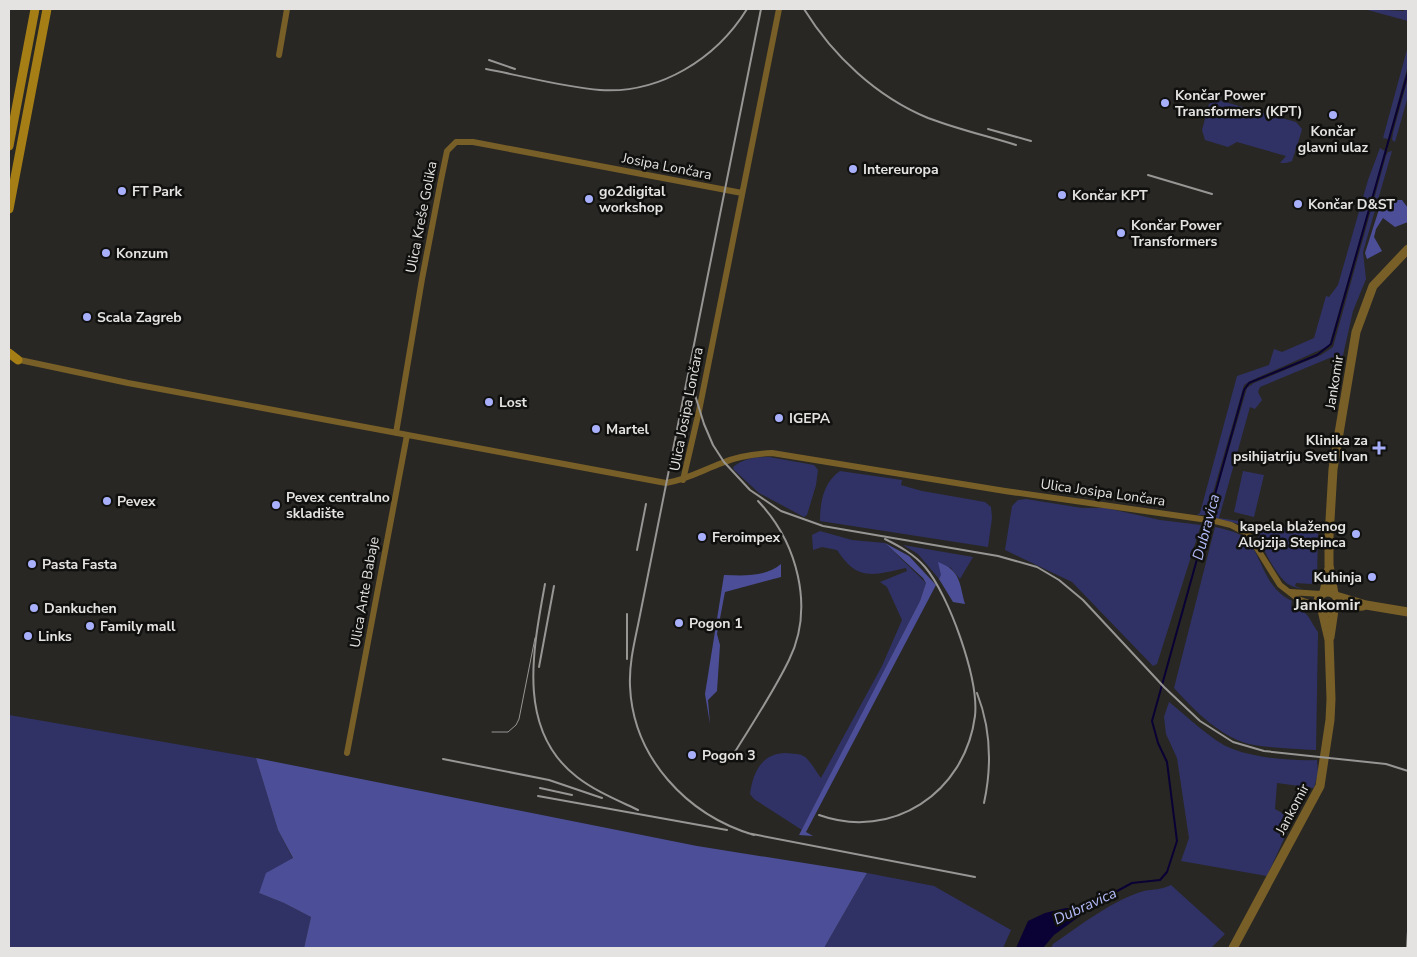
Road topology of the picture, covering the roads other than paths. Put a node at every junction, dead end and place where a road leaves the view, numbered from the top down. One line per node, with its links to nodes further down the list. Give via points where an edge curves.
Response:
1 (35, 9): 6 (main road)
2 (47, 9): 9 (main road)
3 (287, 9): 5 (street)
4 (779, 9): 8 (street, Ulica Josipa Lončara)
5 (279, 55)
6 (9, 146)
7 (587, 163): 8 (street, Josipa Lončara); 13 (street, Ulica Kreše Golika, via 473,142 456,142 447,151)
8 (742, 192): 15 (street, Ulica Josipa Lončara)
9 (9, 209)
10 (1408, 248): 17 (street, Jankomir, via 1374,286 1356,332 1333,469)
11 (9, 353): 12 (main road)
12 (12, 359): 13 (street)
13 (396, 433): 14 (street)
14 (406, 435): 15 (street, via 639,480 666,483); 23 (street, Ulica Ante Babaje)
15 (683, 480): 16 (street, Ulica Josipa Lončara, via 724,462 752,454 772,453 1215,521 1248,534 1274,576)
16 (1290, 592): 17 (street); 19 (street, Ulica Josipa Lončara)
17 (1329, 594): 18 (street); 19 (street, via 1317,600); 20 (street, via 1338,602)
18 (1366, 605): 20 (street); 21 (street)
19 (1320, 608): 20 (street, via 1327,612); 22 (street, Jankomir)
20 (1335, 609): 22 (street, Jankomir)
21 (1408, 612)
22 (1329, 640): 24 (street, Jankomir, via 1330,720 1320,786)
23 (347, 753)
24 (1233, 948)

